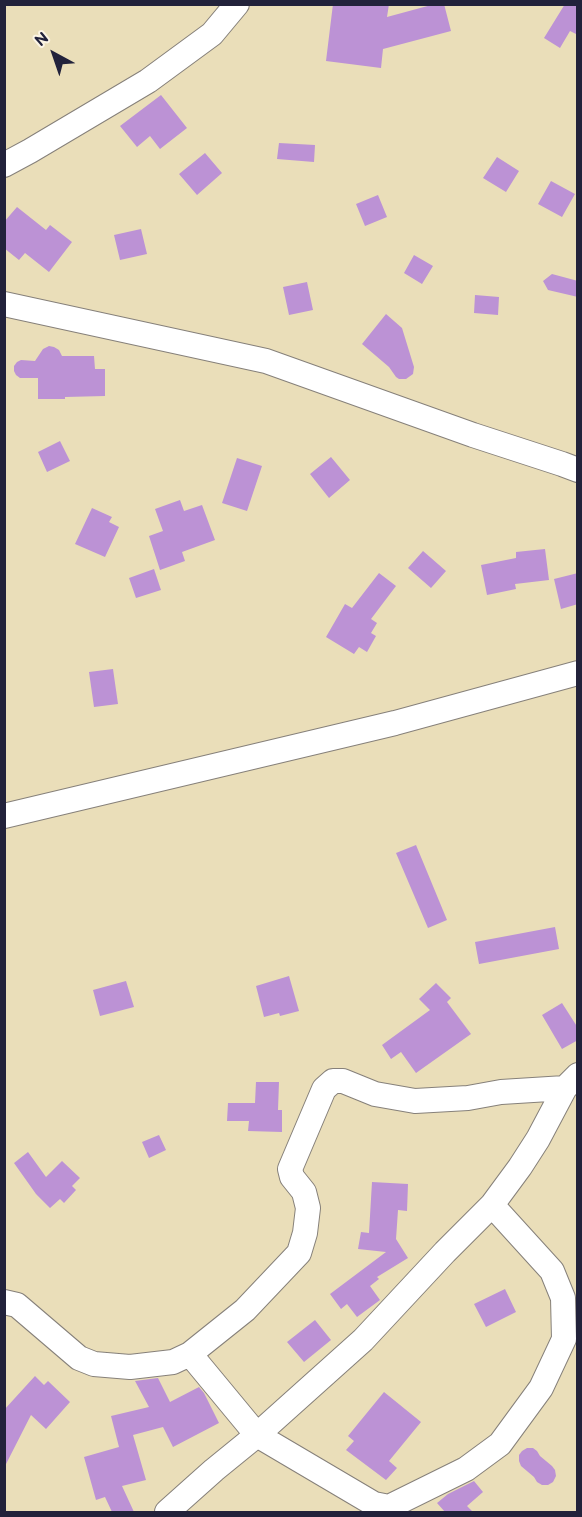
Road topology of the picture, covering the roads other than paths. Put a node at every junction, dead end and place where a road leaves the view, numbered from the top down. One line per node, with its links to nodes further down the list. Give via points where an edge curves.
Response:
1 (237, 4): 2 (street, via 212,34 148,81)
2 (4, 165)
3 (4, 304): 4 (street, via 266,361)
4 (578, 470)
5 (578, 673): 6 (street, via 395,723)
6 (4, 816)
7 (571, 1082): 8 (street, via 538,1139); 10 (street, via 468,1098 415,1101 333,1081 324,1089 290,1169 304,1192 308,1208 299,1253 244,1310)
8 (492, 1205): 11 (street, via 363,1340); 11 (street, via 552,1270 563,1298 564,1339 541,1388 500,1444 466,1469 389,1507 374,1504)
9 (4, 1302): 10 (street, via 17,1305 79,1358 94,1364 130,1367 173,1362)
10 (190, 1354): 11 (street)
11 (257, 1436): 12 (street)
12 (166, 1512)

